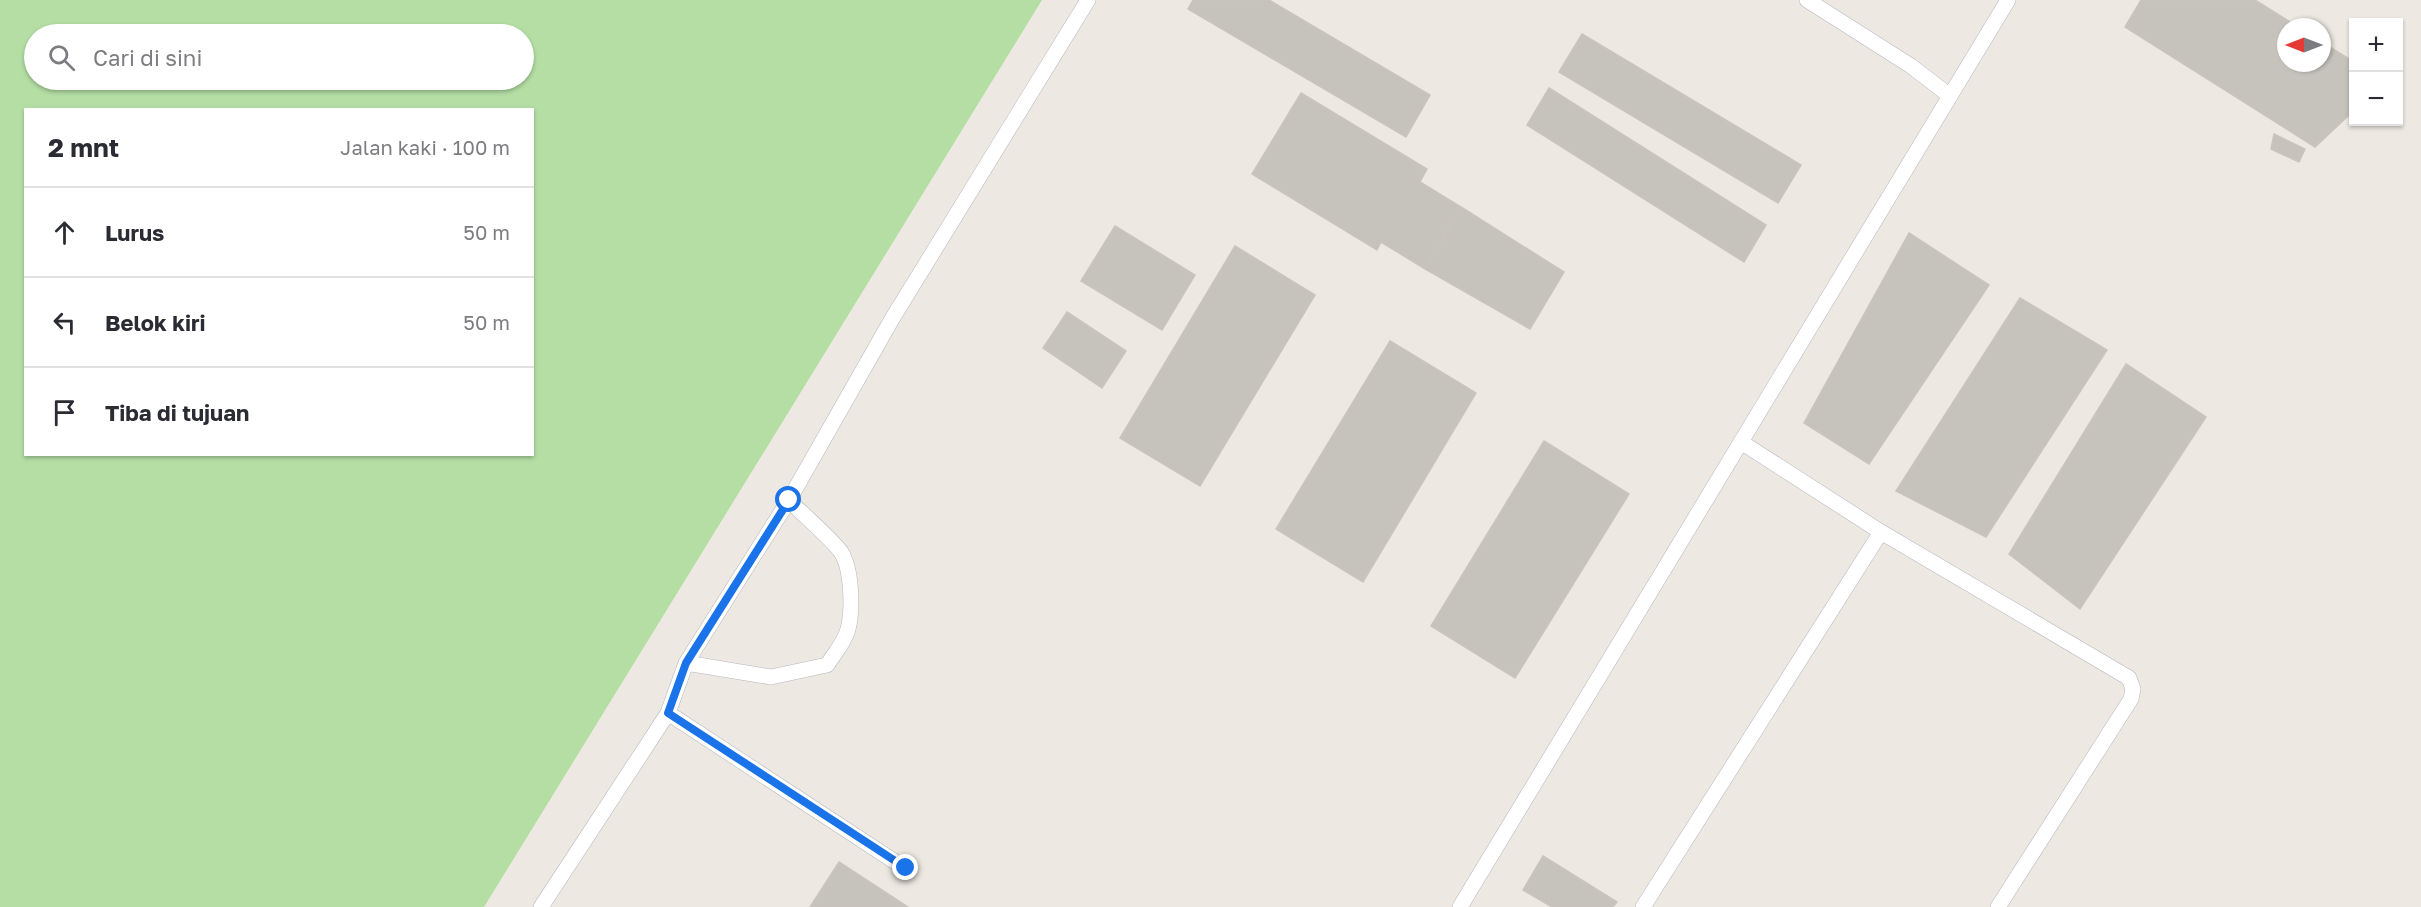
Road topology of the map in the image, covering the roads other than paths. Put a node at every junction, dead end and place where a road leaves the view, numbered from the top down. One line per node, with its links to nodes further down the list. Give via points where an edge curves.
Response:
1 (1088, 0): 6 (lane, via 892,319)
2 (1806, 0): 4 (lane, via 1911,66)
3 (2008, 0): 4 (lane)
4 (1950, 96): 5 (lane)
5 (1741, 442): 7 (lane); 12 (lane)
6 (789, 500): 8 (lane); 8 (lane, via 840,552 846,564 852,603 842,643 827,665 771,677)
7 (1881, 532): 13 (lane); 14 (lane, via 2129,678 2133,689 2131,699)
8 (686, 663): 9 (lane)
9 (668, 713): 10 (lane); 11 (lane)
10 (906, 868)
11 (541, 907)
12 (1460, 907)
13 (1643, 907)
14 (1998, 907)

